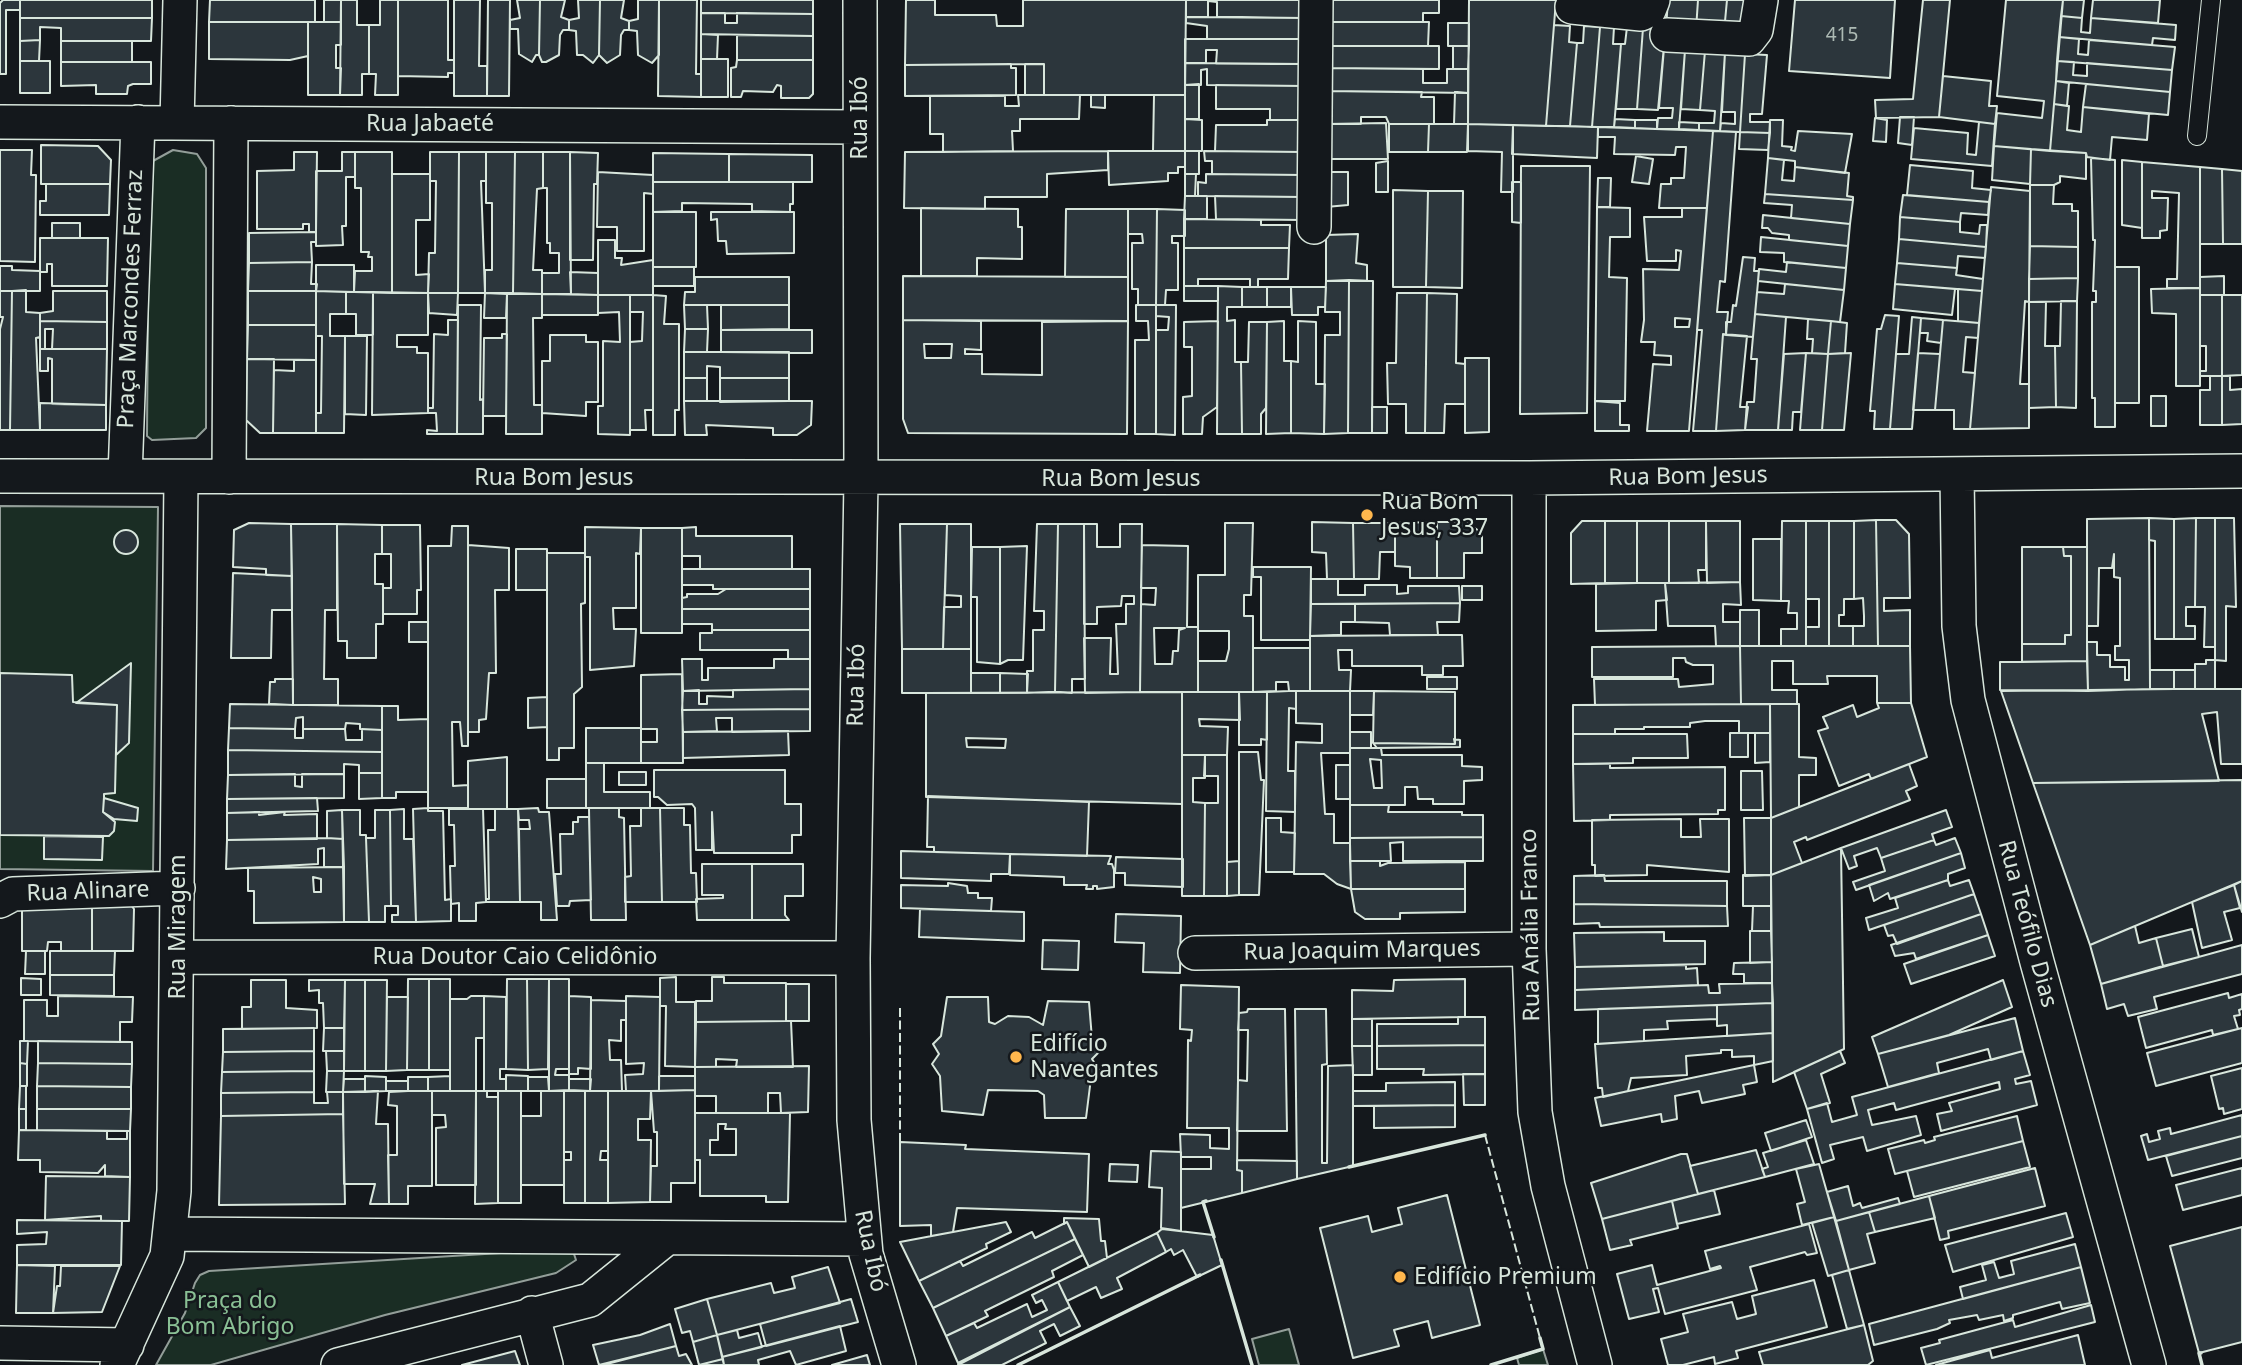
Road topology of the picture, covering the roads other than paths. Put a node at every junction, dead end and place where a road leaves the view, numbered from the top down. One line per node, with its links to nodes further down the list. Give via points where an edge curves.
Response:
1 (180, 0): 11 (street)
2 (860, 0): 13 (street, Rua Ibó)
3 (1316, 0): 15 (street)
4 (1653, 0): 7 (street, via 1641,14)
5 (1761, 0): 8 (street, via 1756,30 1749,38)
6 (2211, 0): 14 (lane)
7 (1572, 6)
8 (1667, 35)
9 (0, 122): 10 (street, Rua Jabaeté)
10 (138, 122): 11 (street, Rua Jabaeté); 19 (street, Praça Marcondes Ferraz)
11 (177, 123): 12 (street, Rua Jabaeté)
12 (231, 123): 13 (street, Rua Jabaeté); 21 (street)
13 (860, 127): 23 (street, Rua Ibó)
14 (2197, 136)
15 (1314, 227)
16 (2242, 471): 17 (street, Rua Bom Jesus)
17 (1957, 474): 22 (street, Rua Bom Jesus); 40 (street, Rua Teófilo Dias, via 1959,626 1968,699)
18 (0, 476): 19 (street, Rua Bom Jesus)
19 (125, 476): 20 (street, Rua Bom Jesus)
20 (181, 477): 21 (street, Rua Bom Jesus); 24 (street, Rua Miragem)
21 (229, 477): 23 (street, Rua Bom Jesus)
22 (1529, 478): 23 (street, Rua Bom Jesus); 26 (street, Rua Anália Franco)
23 (860, 480): 29 (street, Rua Ibó)
24 (178, 888): 25 (street, Rua Alinare, via 13,894); 28 (street, Rua Miragem)
25 (0, 901)
26 (1529, 949): 27 (street, Rua Joaquim Marques); 39 (street, Rua Anália Franco, via 1540,1145)
27 (1195, 953)
28 (178, 957): 29 (street, Rua Doutor Caio Celidônio); 30 (street, Rua Miragem)
29 (853, 958): 32 (street, Rua Ibó, via 854,1120)
30 (171, 1234): 31 (street); 35 (street, Rua Miragem, via 162,1273)
31 (667, 1238): 32 (street); 33 (street, via 590,1300)
32 (864, 1239): 38 (street, Rua Ibó)
33 (532, 1313): 36 (street); 37 (street)
34 (0, 1343): 35 (street)
35 (122, 1355)
36 (338, 1365)
37 (546, 1365)
38 (899, 1365)
39 (1594, 1365)
40 (2149, 1365)

